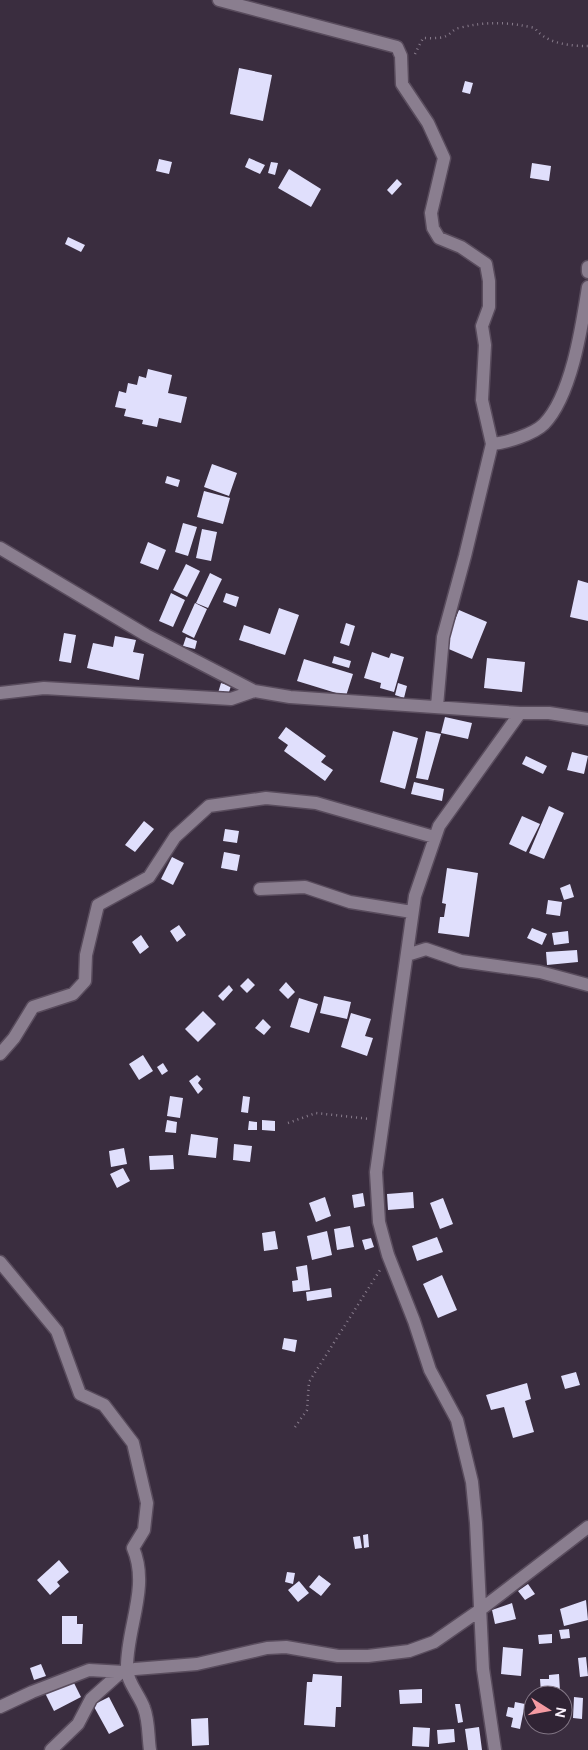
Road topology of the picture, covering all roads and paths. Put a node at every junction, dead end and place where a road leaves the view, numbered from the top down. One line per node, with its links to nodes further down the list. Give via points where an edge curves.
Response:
1 (219, 0): 3 (street, via 396,47 401,56)
2 (588, 46): 3 (path, via 554,41 535,28 480,22 475,26 456,28 445,37 423,38 410,66)
3 (402, 72): 7 (street, via 402,84 428,123 444,158 432,213 433,228 439,238 461,247 486,264 489,307 482,326 485,345 482,400)
4 (588, 268): 5 (street)
5 (588, 272)
6 (588, 287): 7 (street, via 581,334 562,396 544,424 507,443)
7 (492, 444): 11 (street, via 443,637)
8 (0, 548): 9 (street, via 146,635)
9 (254, 691): 10 (street, via 231,699 44,688); 11 (street, via 290,697)
10 (0, 693)
11 (437, 706): 12 (street)
12 (520, 713): 13 (street, via 550,713); 14 (street, via 438,826)
13 (588, 719)
14 (434, 837): 16 (street, via 414,896); 19 (street, via 316,803 266,798 209,806 174,837 149,877 98,905 86,955 85,981 73,994 33,1007)
15 (260, 890): 16 (street, via 305,887 350,902)
16 (412, 912): 17 (street)
17 (407, 954): 18 (street, via 426,949 461,961 540,972); 20 (street)
18 (588, 985)
19 (0, 1054)
20 (384, 1120): 21 (path, via 316,1112); 22 (street, via 376,1172 379,1222)
21 (288, 1123)
22 (388, 1255): 24 (path, via 309,1382 307,1410); 26 (street, via 430,1370 458,1420 472,1482)
23 (0, 1262): 27 (street, via 57,1330 80,1394 104,1405 133,1443 147,1503 144,1530 133,1548 139,1562 137,1604)
24 (295, 1427)
25 (588, 1527): 26 (street)
26 (480, 1610): 27 (street, via 434,1642 409,1651 338,1656 286,1647 267,1648 197,1664); 31 (street, via 482,1669)
27 (127, 1672): 28 (street, via 89,1670); 29 (street, via 120,1673 91,1699 78,1724); 30 (street, via 145,1709)
28 (0, 1707)
29 (52, 1750)
30 (150, 1750)
31 (495, 1750)

